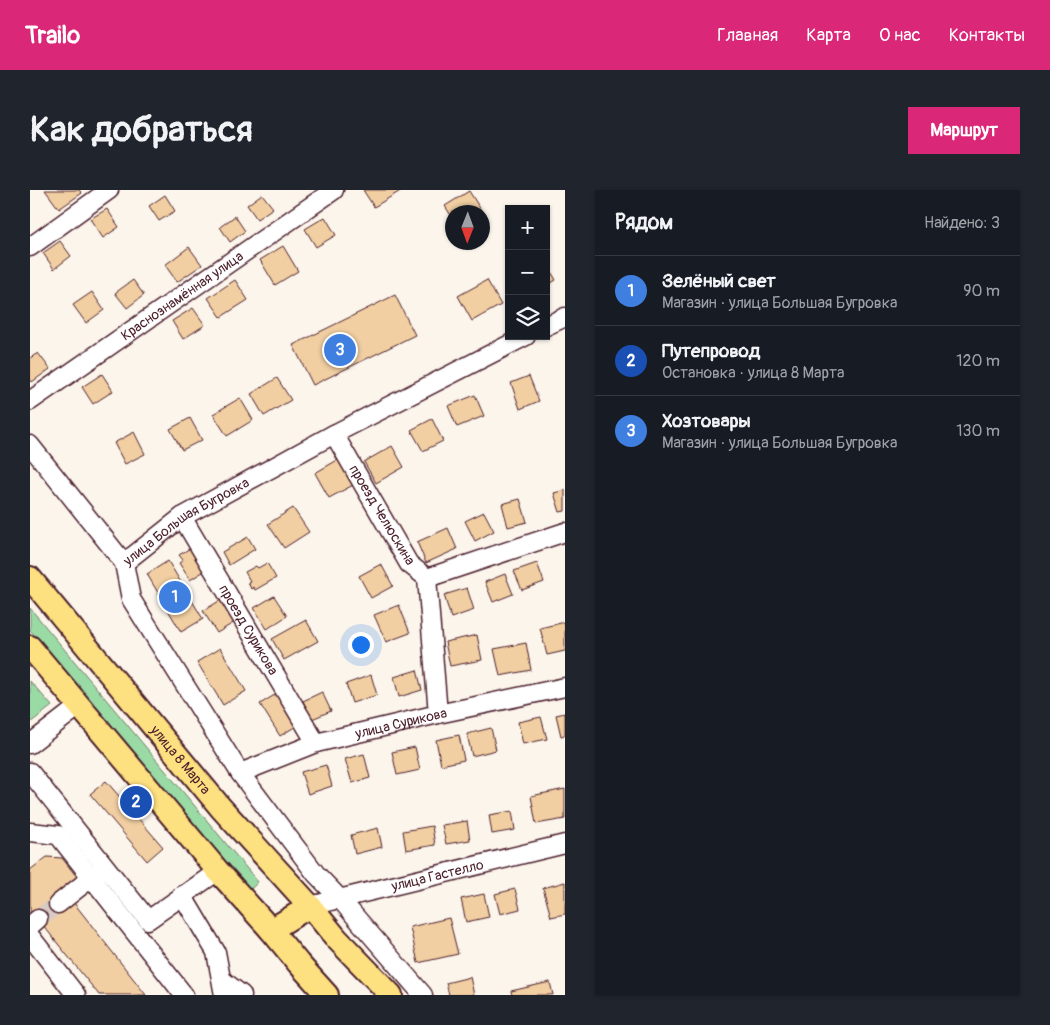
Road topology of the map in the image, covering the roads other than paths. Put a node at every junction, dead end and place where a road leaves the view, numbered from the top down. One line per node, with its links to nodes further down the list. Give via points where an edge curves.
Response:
1 (109, 190): 3 (street)
2 (334, 190): 7 (street, Краснознамённая улица)
3 (30, 247)
4 (565, 317): 5 (street)
5 (550, 324)
6 (518, 340): 8 (street, улица Большая Бугровка)
7 (30, 401)
8 (334, 434): 10 (street, улица Большая Бугровка); 14 (street, проезд Челюскина, via 409,564)
9 (30, 445): 12 (street)
10 (182, 517): 12 (street, улица Большая Бугровка); 19 (street, проезд Сурикова)
11 (565, 532): 14 (street)
12 (124, 563): 22 (street, улица Большая Бугровка, via 131,599)
13 (30, 578): 30 (main road, улица 8 Марта, via 221,808)
14 (426, 578): 18 (street, проезд Челюскина)
15 (30, 647): 17 (main road)
16 (565, 687): 18 (street, улица Сурикова)
17 (79, 706): 20 (street); 25 (main road)
18 (438, 714): 19 (street, улица Сурикова)
19 (316, 743): 22 (street, улица Сурикова)
20 (30, 744)
21 (30, 772): 26 (street)
22 (240, 773): 28 (street, улица Большая Бугровка, via 316,874)
23 (30, 832): 26 (street, via 58,835)
24 (565, 844): 28 (street, улица Гастелло)
25 (218, 871): 27 (street); 31 (main road)
26 (98, 872): 27 (street, via 148,920); 29 (street); 35 (street)
27 (182, 896): 33 (street, via 216,952)
28 (340, 899): 30 (street, улица Гастелло); 39 (street, улица Большая Бугровка)
29 (58, 904)
30 (310, 906): 31 (main road); 38 (main road, улица 8 Марта)
31 (271, 930): 37 (main road)
32 (30, 936): 34 (street)
33 (223, 987): 36 (street)
34 (76, 995)
35 (184, 995)
36 (242, 995)
37 (328, 995)
38 (391, 995)
39 (422, 995)

